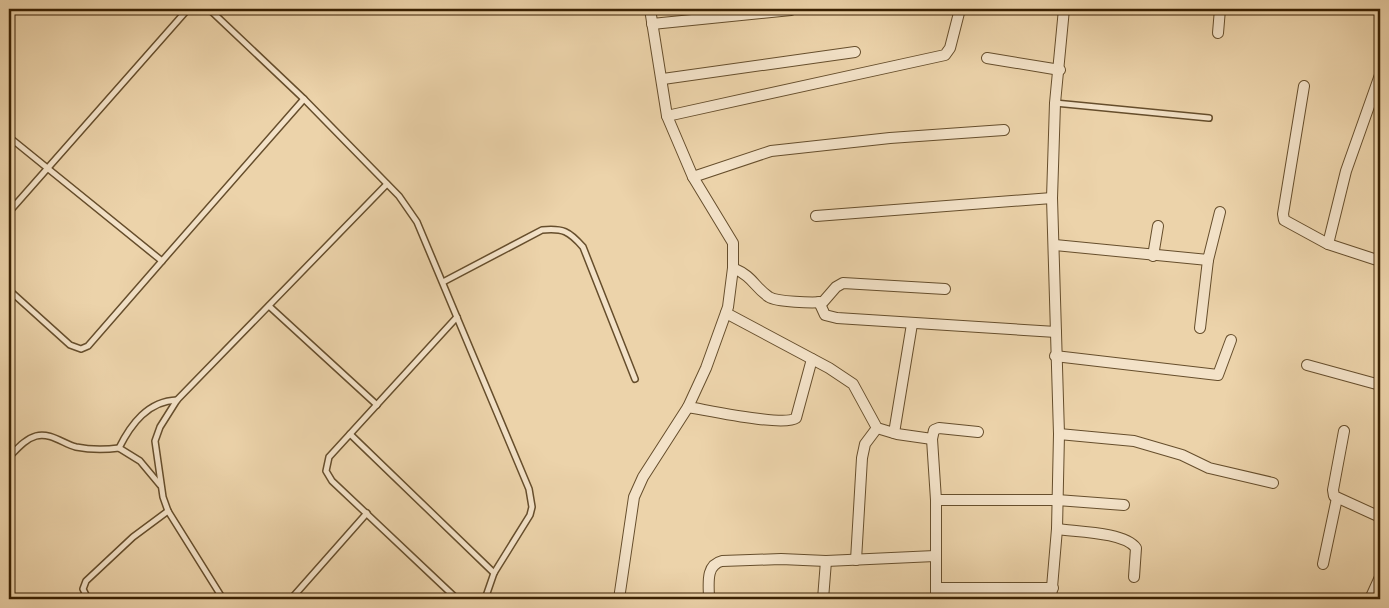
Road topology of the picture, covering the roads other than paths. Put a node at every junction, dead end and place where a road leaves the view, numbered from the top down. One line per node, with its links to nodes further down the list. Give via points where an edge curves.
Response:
1 (209, 9): 16 (lane)
2 (650, 9): 8 (street)
3 (960, 9): 18 (street, via 946,55)
4 (1064, 9): 12 (street)
5 (1220, 9): 9 (street)
6 (184, 10): 22 (lane)
7 (791, 10): 8 (street)
8 (652, 24): 14 (street)
9 (1218, 33)
10 (855, 52): 14 (street)
11 (987, 58): 12 (street)
12 (1060, 70): 17 (street)
13 (1380, 74): 31 (street, via 1346,171)
14 (663, 78): 18 (street)
15 (1304, 86): 31 (street, via 1283,214 1284,220)
16 (304, 99): 24 (lane); 34 (lane)
17 (1055, 103): 19 (lane); 25 (street)
18 (667, 116): 23 (street)
19 (1209, 118)
20 (1004, 130): 23 (street, via 890,138 771,152)
21 (9, 137): 22 (lane)
22 (47, 168): 26 (lane); 34 (lane)
23 (693, 177): 36 (street, via 733,242)
24 (387, 184): 37 (lane, via 400,196 417,222); 41 (lane)
25 (1052, 198): 28 (street); 30 (street)
26 (9, 212)
27 (1220, 212): 33 (street)
28 (816, 216)
29 (1158, 226): 32 (street)
30 (1055, 244): 32 (street); 46 (street)
31 (1328, 244): 35 (street)
32 (1153, 256): 33 (street)
33 (1208, 260): 45 (street)
34 (162, 261): 38 (lane, via 88,346 80,349 70,345)
35 (1380, 261)
36 (733, 268): 40 (street, via 746,273 760,290 772,298); 42 (street)
37 (443, 282): 43 (lane); 51 (lane, via 542,230 559,229 573,235 583,247)
38 (9, 290)
39 (945, 290): 40 (street, via 843,283)
40 (819, 302): 44 (street, via 825,315 837,318)
41 (269, 306): 53 (lane); 54 (lane)
42 (726, 313): 49 (street); 55 (street)
43 (457, 316): 54 (lane); 79 (lane, via 531,496 532,507 526,525)
44 (912, 324): 46 (street); 59 (street)
45 (1200, 328)
46 (1056, 332): 48 (street)
47 (1231, 340): 48 (street, via 1218,375)
48 (1055, 356): 61 (street)
49 (812, 360): 55 (street, via 793,421); 56 (street, via 853,384)
50 (1307, 365): 52 (street)
51 (635, 379)
52 (1380, 385)
53 (177, 400): 63 (lane, via 158,404 140,416); 66 (lane, via 155,441)
54 (377, 405): 60 (lane)
55 (688, 407): 89 (street, via 643,477 634,497)
56 (877, 428): 59 (street); 76 (street, via 865,444 862,458)
57 (1344, 431): 67 (street, via 1333,490)
58 (978, 432): 62 (street, via 938,428 934,430)
59 (894, 433): 62 (street)
60 (350, 434): 72 (lane, via 329,457 326,471 332,481); 79 (lane)
61 (1059, 434): 65 (street, via 1134,442 1209,468); 69 (street)
62 (932, 439): 68 (street)
63 (119, 448): 64 (lane, via 90,450 46,435 25,441); 66 (lane, via 140,461)
64 (9, 457)
65 (1273, 483)
66 (161, 486): 71 (lane)
67 (1338, 498): 73 (street); 78 (street)
68 (936, 500): 69 (street); 75 (street)
69 (1057, 500): 70 (street); 74 (street)
70 (1124, 506)
71 (168, 511): 84 (lane, via 133,537 86,581 83,589); 85 (lane)
72 (367, 513): 86 (lane); 87 (lane)
73 (1380, 517)
74 (1057, 529): 80 (street, via 1110,536 1129,542 1136,548); 83 (street)
75 (934, 556): 76 (street); 82 (street)
76 (856, 560): 77 (street)
77 (826, 561): 90 (street, via 717,562 710,571); 91 (street)
78 (1323, 564)
79 (494, 573): 88 (lane)
80 (1134, 577)
81 (1380, 577): 94 (street)
82 (936, 588): 83 (street); 92 (street)
83 (1052, 588): 93 (street)
84 (88, 599)
85 (222, 599)
86 (291, 599)
87 (457, 599)
88 (486, 599)
89 (619, 599)
90 (709, 599)
91 (824, 599)
92 (936, 599)
93 (1051, 599)
94 (1370, 599)

